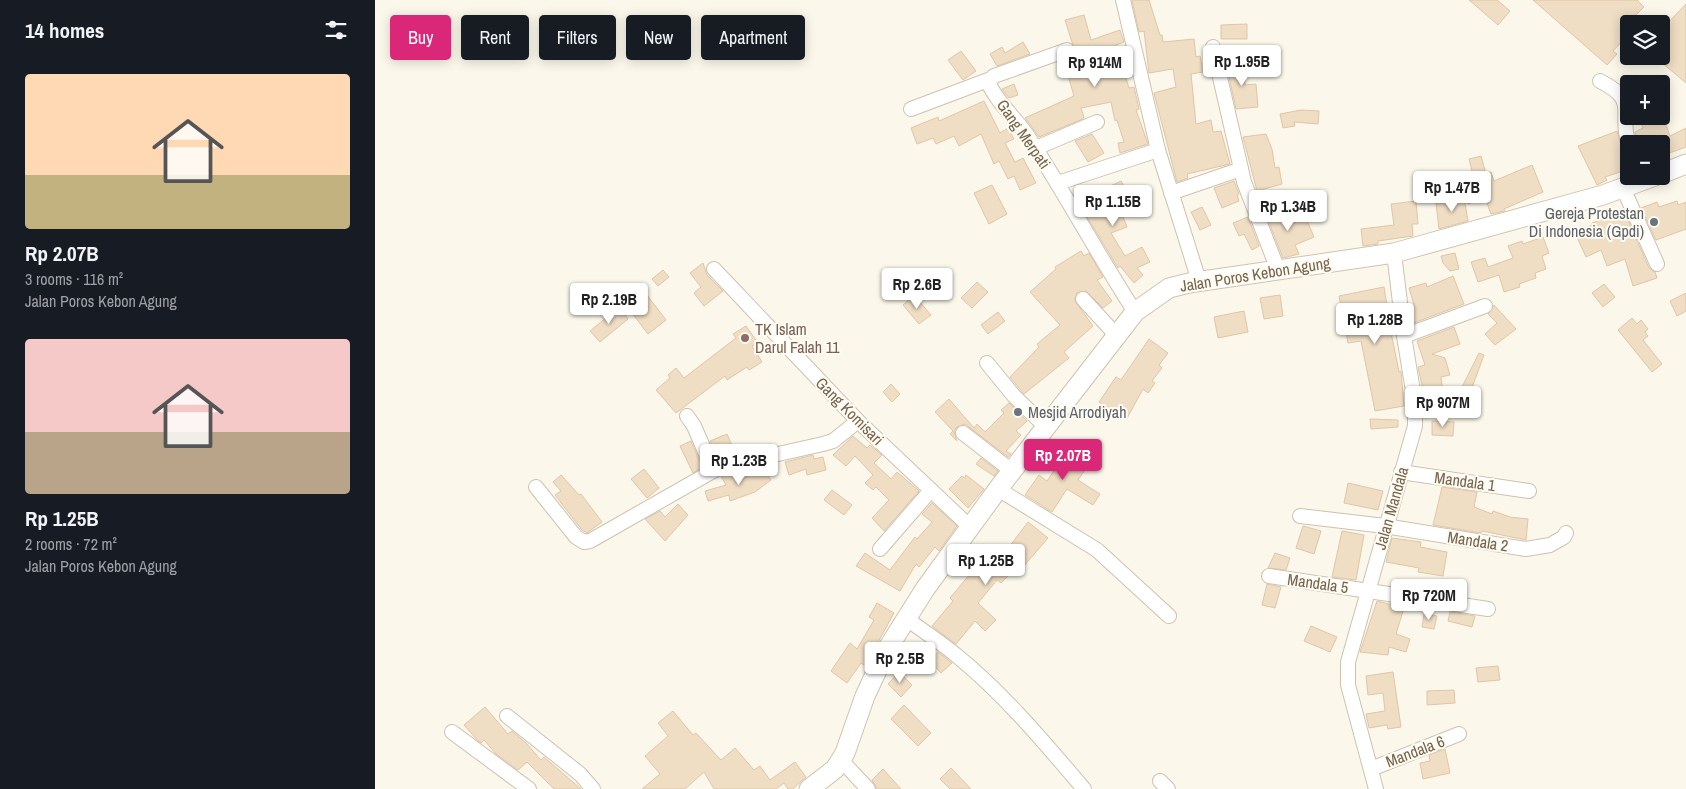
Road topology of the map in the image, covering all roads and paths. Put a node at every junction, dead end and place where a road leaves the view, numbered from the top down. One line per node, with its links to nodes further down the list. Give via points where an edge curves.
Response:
1 (1123, 0): 10 (street)
2 (1213, 47): 12 (street)
3 (1067, 50): 4 (street, Gang Merpati)
4 (988, 80): 6 (street); 9 (street, Gang Merpati)
5 (1599, 82): 8 (street, via 1619,94 1625,102)
6 (911, 109)
7 (1097, 122): 9 (street)
8 (1626, 135)
9 (1036, 148): 14 (street, Gang Merpati)
10 (1158, 150): 14 (street); 17 (street)
11 (1686, 164): 13 (main road)
12 (1241, 169): 17 (street); 21 (street)
13 (1670, 170)
14 (1058, 183): 25 (street, Gang Merpati)
15 (1622, 185): 18 (main road, Jalan Poros Kebon Agung)
16 (1633, 185): 19 (street)
17 (1171, 193): 22 (street)
18 (1394, 253): 21 (main road, Jalan Poros Kebon Agung); 26 (street, Jalan Mandala)
19 (1657, 264)
20 (713, 269): 30 (street, Gang Komisari)
21 (1278, 270): 22 (main road, Jalan Poros Kebon Agung)
22 (1199, 281): 25 (main road, Jalan Poros Kebon Agung, via 1169,288)
23 (1083, 299): 27 (street)
24 (1485, 306): 26 (street)
25 (1135, 312): 27 (main road, Jalan Poros Kebon Agung)
26 (1404, 336): 35 (street, Jalan Mandala, via 1416,413)
27 (1118, 337): 31 (main road, Jalan Poros Kebon Agung, via 1079,381)
28 (987, 363): 31 (street, via 1014,396)
29 (687, 416): 33 (street)
30 (858, 421): 33 (street, via 840,436 823,444); 37 (street, Gang Komisari)
31 (1046, 427): 34 (main road, Jalan Poros Kebon Agung)
32 (963, 433): 34 (street)
33 (713, 470): 36 (street, via 584,542 576,537)
34 (1012, 471): 38 (main road, Jalan Poros Kebon Agung)
35 (1401, 472): 39 (street, Mandala 1); 41 (street, Jalan Mandala)
36 (536, 487)
37 (931, 490): 42 (street, Gang Komisari); 44 (street)
38 (998, 490): 42 (main road, Jalan Poros Kebon Agung); 48 (street, via 1097,550)
39 (1529, 491)
40 (1300, 516): 41 (street, Mandala 2)
41 (1385, 526): 43 (street, Mandala 2, via 1526,549 1550,544); 46 (street, Jalan Mandala)
42 (970, 527): 49 (main road, Jalan Poros Kebon Agung)
43 (1566, 533)
44 (880, 548)
45 (1269, 576): 46 (street, Mandala 5)
46 (1368, 590): 47 (street, Mandala 5); 54 (street, Jalan Mandala, via 1352,643 1348,685)
47 (1488, 609)
48 (1169, 616)
49 (907, 618): 53 (main road, Jalan Poros Kebon Agung, via 886,651 865,696); 60 (street, via 957,655 983,680 1029,725)
50 (507, 716): 57 (street, via 580,774)
51 (452, 732): 56 (street)
52 (1459, 734): 54 (street, Mandala 6)
53 (841, 760): 58 (main road, Jalan Poros Kebon Agung, via 829,776); 59 (street)
54 (1371, 769): 55 (street, Jalan Mandala)
55 (1373, 787)
56 (529, 789)
57 (593, 789)
58 (809, 789)
59 (868, 789)
60 (1084, 789)

